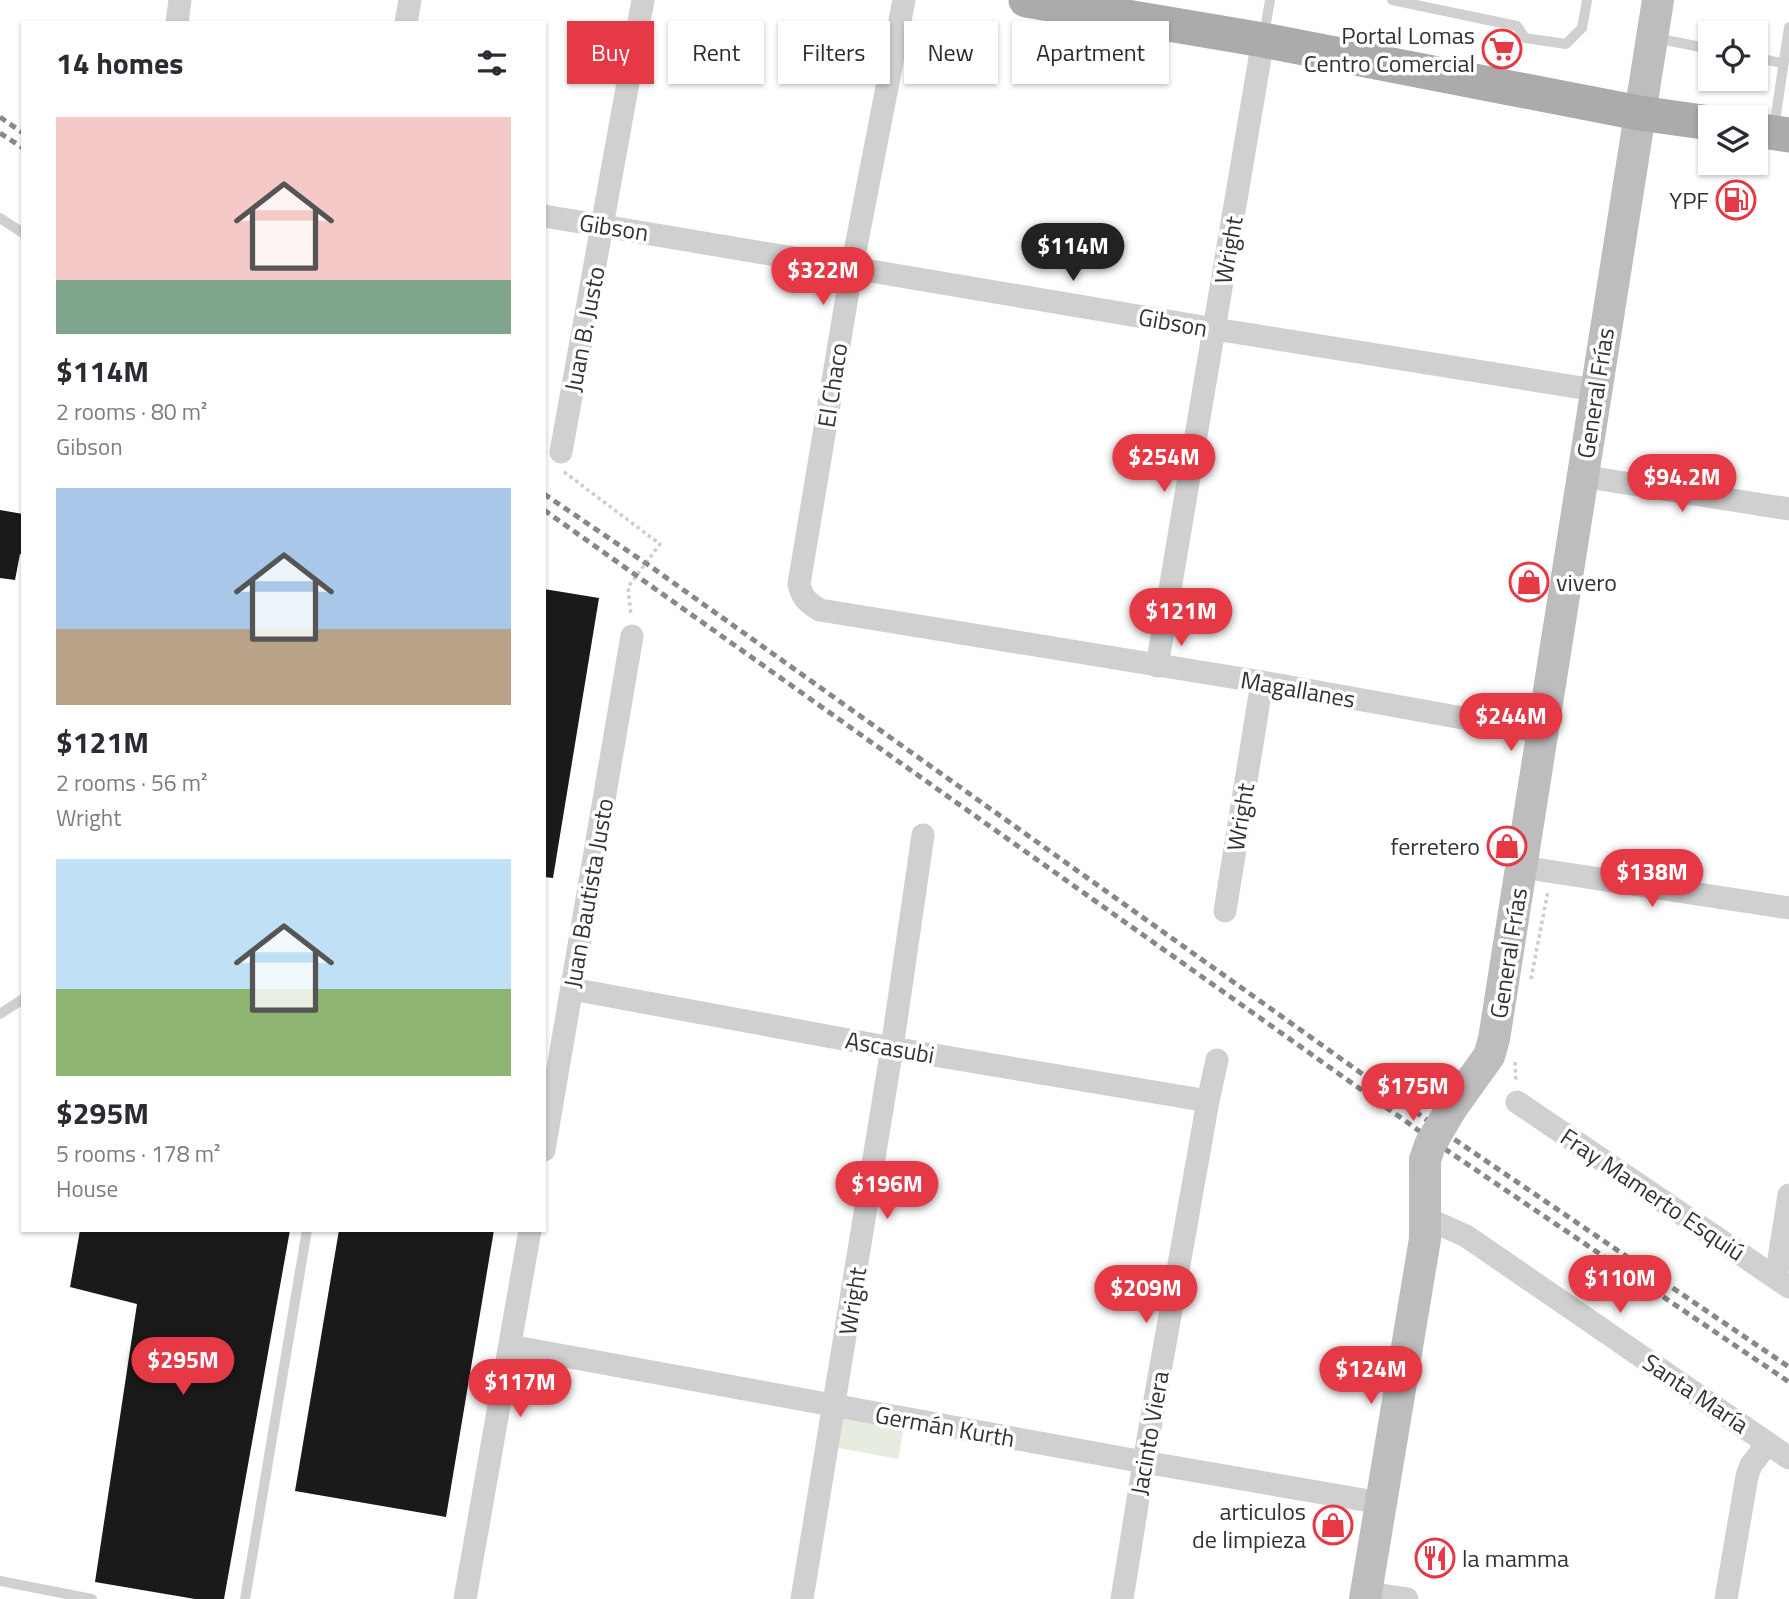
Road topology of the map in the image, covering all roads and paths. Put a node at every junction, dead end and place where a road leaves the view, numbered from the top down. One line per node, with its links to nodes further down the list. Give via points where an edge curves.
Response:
1 (180, 0): 10 (street)
2 (410, 0): 11 (street)
3 (643, 0): 23 (street, Juan B. Justo)
4 (904, 0): 25 (street, El Chaco)
5 (1026, 0): 14 (main road)
6 (1270, 0): 14 (lane)
7 (1392, 0): 8 (lane, via 1517,26 1525,38 1566,44 1582,28)
8 (1587, 0)
9 (1658, 0): 13 (main road, General Frías)
10 (177, 21)
11 (406, 21)
12 (1789, 27): 17 (lane)
13 (1653, 37): 15 (lane); 18 (main road, General Frías)
14 (1263, 40): 18 (main road); 26 (street, Wright)
15 (1698, 46)
16 (1768, 60): 17 (lane)
17 (1783, 63): 20 (lane)
18 (1639, 113): 19 (main road); 27 (main road, General Frías)
19 (1698, 121)
20 (1773, 132)
21 (546, 216): 23 (street, Gibson)
22 (0, 218): 24 (lane)
23 (603, 225): 25 (street, Gibson); 28 (street, Juan B. Justo)
24 (21, 232)
25 (852, 267): 26 (street, Gibson); 31 (street, El Chaco, via 799,584)
26 (1215, 329): 27 (street, Gibson); 33 (street, Wright)
27 (1595, 390): 29 (main road, General Frías)
28 (561, 452): 32 (path, via 564,472 660,544 628,587)
29 (1581, 476): 30 (street); 35 (main road, General Frías)
30 (1789, 509)
31 (808, 603): 33 (street, Magallanes, via 820,610)
32 (632, 636): 41 (street, Juan Bautista Justo)
33 (1157, 666): 34 (street, Magallanes)
34 (1262, 682): 35 (street, Magallanes); 39 (street, Wright)
35 (1541, 732): 37 (main road, General Frías)
36 (923, 835): 44 (street, Wright)
37 (1537, 869): 38 (street); 40 (path); 51 (main road, General Frías, bridge, via 1489,1056 1451,1109 1425,1160)
38 (1789, 908)
39 (1225, 911)
40 (1531, 979)
41 (572, 989): 44 (street, Ascasubi); 49 (street, Juan Bautista Justo)
42 (21, 1000): 43 (lane)
43 (0, 1014)
44 (892, 1048): 47 (street, Ascasubi); 56 (street, Wright)
45 (1217, 1060): 47 (street, Jacinto Viera)
46 (1515, 1060): 48 (path)
47 (1208, 1101): 59 (street, Jacinto Viera)
48 (1517, 1102): 54 (street, Fray Mamerto Esquiú)
49 (546, 1138)
50 (1789, 1195): 54 (street)
51 (1426, 1218): 57 (street, Santa María, via 1466,1236); 60 (main road, General Frías)
52 (307, 1232): 64 (lane)
53 (530, 1232): 55 (street)
54 (1783, 1282)
55 (510, 1346): 56 (street, Germán Kurth); 65 (street)
56 (835, 1406): 59 (street, Germán Kurth); 66 (street, Wright)
57 (1768, 1443): 58 (street, Santa María); 69 (street, via 1747,1476)
58 (1789, 1458)
59 (1143, 1462): 60 (street, Germán Kurth); 67 (street, Jacinto Viera)
60 (1381, 1503): 62 (main road, General Frías)
61 (0, 1581): 63 (lane)
62 (1366, 1596): 68 (street)
63 (92, 1599)
64 (245, 1599)
65 (465, 1599)
66 (803, 1599)
67 (1122, 1599)
68 (1407, 1599)
69 (1726, 1599)

